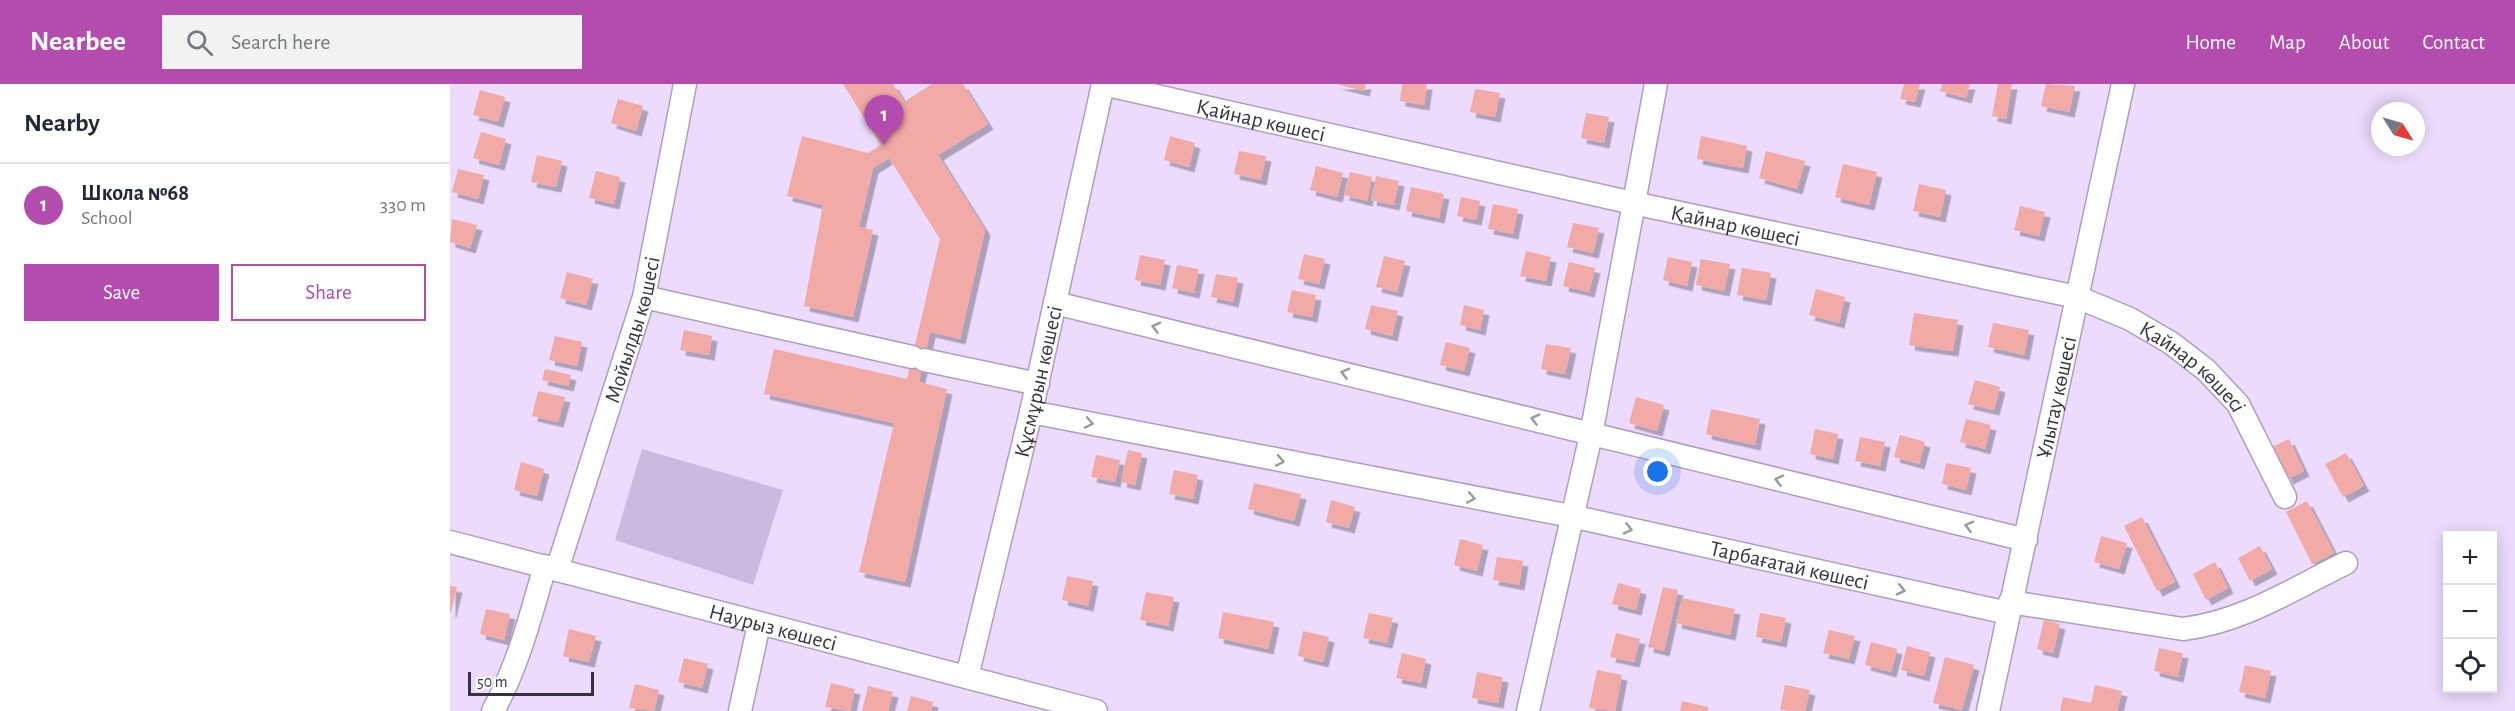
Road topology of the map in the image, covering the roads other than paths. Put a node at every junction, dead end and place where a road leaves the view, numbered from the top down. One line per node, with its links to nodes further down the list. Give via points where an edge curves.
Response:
1 (685, 84): 6 (street, Мойылды көшесі)
2 (1103, 84): 5 (street, Қайнар көшесі); 8 (street, Құсмұрын көшесі)
3 (1656, 84): 5 (street)
4 (2123, 84): 7 (street, Ұлытау көшесі)
5 (1633, 203): 7 (street, Қайнар көшесі); 11 (street)
6 (644, 297): 9 (street); 17 (street, Мойылды көшесі)
7 (2077, 297): 12 (street, Қайнар көшесі, via 2130,319 2206,370 2238,404); 14 (street, Ұлытау көшесі)
8 (1055, 303): 9 (street, Құсмұрын көшесі); 11 (street, one-way to 8)
9 (1038, 384): 10 (street, Құсмұрын көшесі)
10 (1031, 412): 13 (street, Тарбағатай көшесі, one-way to 13); 20 (street, Құсмұрын көшесі)
11 (1591, 435): 13 (street); 14 (street, one-way to 11)
12 (2284, 497)
13 (1571, 516): 18 (street, Тарбағатай көшесі, one-way to 18); 24 (street)
14 (2026, 540): 18 (street, Ұлытау көшесі)
15 (450, 542): 17 (street, Наурыз көшесі)
16 (2346, 563): 18 (street, Тарбағатай көшесі, via 2240,616 2207,626 2183,629)
17 (551, 568): 19 (street, Наурыз көшесі); 21 (street, Мойылды көшесі)
18 (2009, 608): 25 (street, Ұлытау көшесі)
19 (759, 624): 20 (street, Наурыз көшесі); 22 (street)
20 (967, 677): 23 (street, Наурыз көшесі)
21 (493, 711)
22 (740, 711)
23 (1096, 711)
24 (1528, 711)
25 (1988, 711)

